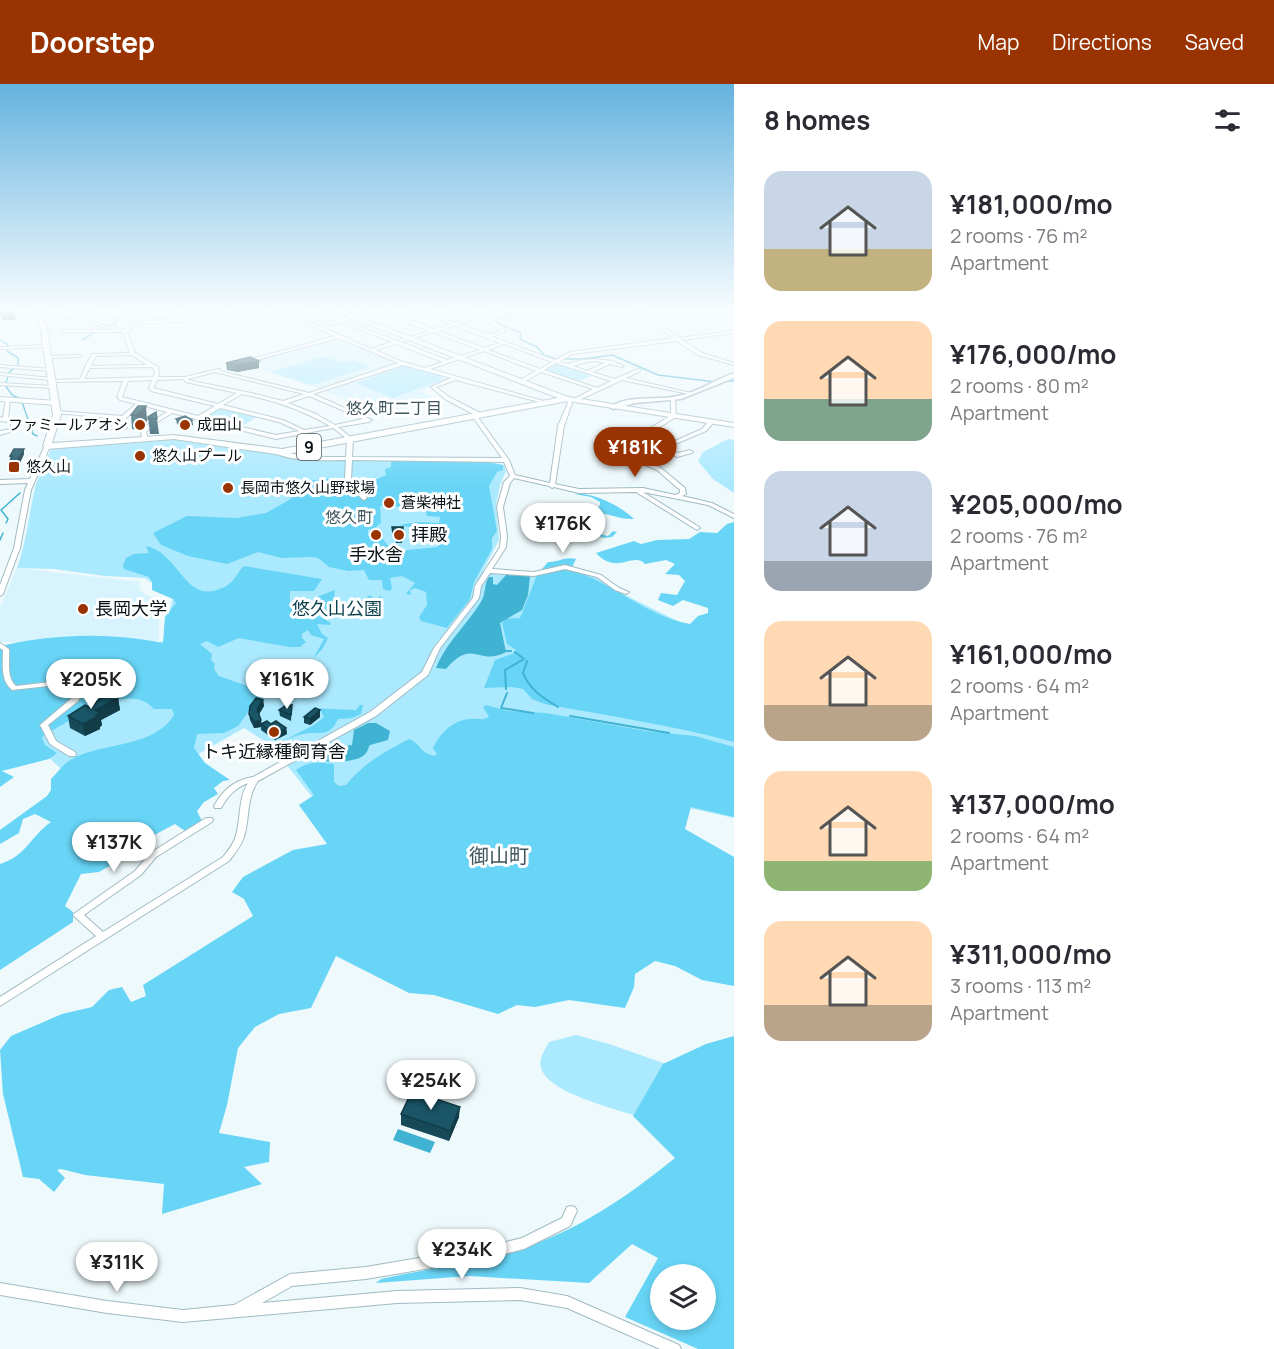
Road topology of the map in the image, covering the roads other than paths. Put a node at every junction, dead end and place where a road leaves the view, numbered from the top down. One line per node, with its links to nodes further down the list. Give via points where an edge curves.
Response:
1 (26, 368): 14 (street)
2 (87, 368): 26 (street)
3 (156, 368): 25 (street)
4 (225, 368): 16 (street)
5 (388, 368): 34 (street)
6 (421, 368): 13 (street)
7 (428, 368): 13 (street)
8 (487, 368): 27 (main road, 9)
9 (533, 368): 17 (street)
10 (546, 368): 17 (street)
11 (575, 368): 18 (street)
12 (597, 368): 18 (street)
13 (425, 369): 22 (street)
14 (51, 370): 29 (main road)
15 (638, 370): 23 (street)
16 (215, 371): 21 (street); 34 (street)
17 (541, 371): 27 (street); 31 (street)
18 (588, 372): 28 (street)
19 (0, 374): 29 (street)
20 (734, 375): 33 (main road)
21 (185, 378): 25 (street); 32 (street)
22 (456, 378): 42 (street); 47 (street, via 433,387)
23 (622, 378): 28 (street); 33 (street)
24 (126, 380): 25 (street); 26 (street); 40 (street, via 120,397)
25 (154, 380): 43 (street, via 153,390)
26 (81, 381): 29 (street)
27 (522, 381): 37 (main road, 9)
28 (615, 381): 31 (street)
29 (52, 382): 30 (street); 39 (main road)
30 (0, 384)
31 (597, 389): 37 (street)
32 (240, 393): 41 (street); 43 (street)
33 (689, 393): 38 (main road)
34 (309, 394): 41 (street); 54 (street, via 369,420)
35 (0, 399): 36 (street)
36 (8, 399): 39 (street); 51 (street)
37 (568, 399): 42 (main road, 9); 44 (main road, 9); 68 (street)
38 (674, 399): 44 (main road, via 645,399); 48 (street)
39 (56, 403): 46 (main road)
40 (140, 403): 45 (street); 49 (street)
41 (283, 403): 54 (street)
42 (545, 403): 47 (main road, 9)
43 (220, 406): 50 (street); 56 (street, via 281,421)
44 (613, 407): 48 (main road, 9)
45 (172, 411): 50 (street); 58 (street, via 143,432)
46 (57, 412): 49 (street); 60 (main road)
47 (477, 416): 59 (main road, 9); 64 (street)
48 (674, 416): 52 (main road, 9); 71 (street, via 618,447 659,469 683,489 683,494)
49 (123, 418): 55 (street, via 113,428)
50 (199, 418): 56 (street, via 276,437)
51 (3, 419): 57 (street, via 13,420 14,430)
52 (711, 422): 53 (main road, 9); 62 (street, via 704,430 662,448 677,455)
53 (734, 425)
54 (336, 426): 56 (street); 59 (street)
55 (124, 428)
56 (304, 432)
57 (0, 433)
58 (145, 438): 60 (main road, 9); 61 (main road, 9, via 174,437)
59 (350, 439): 61 (main road, 9); 63 (street)
60 (47, 446): 66 (street)
61 (276, 452): 63 (street, via 297,457)
62 (690, 452)
63 (349, 457): 64 (street); 70 (street, via 348,479)
64 (506, 460): 65 (street)
65 (513, 476): 68 (street); 74 (street, via 504,488 500,507 504,542)
66 (31, 481): 67 (street); 76 (street, via 17,548)
67 (0, 482)
68 (552, 486): 69 (street, via 579,491)
69 (637, 490): 71 (street); 73 (street)
70 (364, 498)
71 (673, 498): 72 (street, via 710,504)
72 (734, 516)
73 (697, 528)
74 (489, 571): 75 (street, via 534,574 565,567 599,576); 79 (street, via 478,586 476,598 437,648 425,673 373,714)
75 (626, 592)
76 (0, 594)
77 (0, 645): 78 (street, via 6,649 9,685 15,688 68,682 79,692 44,725 53,742)
78 (72, 754)
79 (255, 778): 80 (street, via 225,793); 82 (street, via 249,787 240,842 234,851)
80 (218, 806)
81 (209, 820): 82 (street, via 153,855 138,873 78,915)
82 (103, 937): 83 (street)
83 (0, 1002)
84 (572, 1211): 86 (street, via 566,1222 524,1243 366,1273 290,1280)
85 (0, 1289): 86 (street, via 183,1316)
86 (234, 1312): 87 (street, via 397,1297 520,1294 567,1302)
87 (675, 1349)

